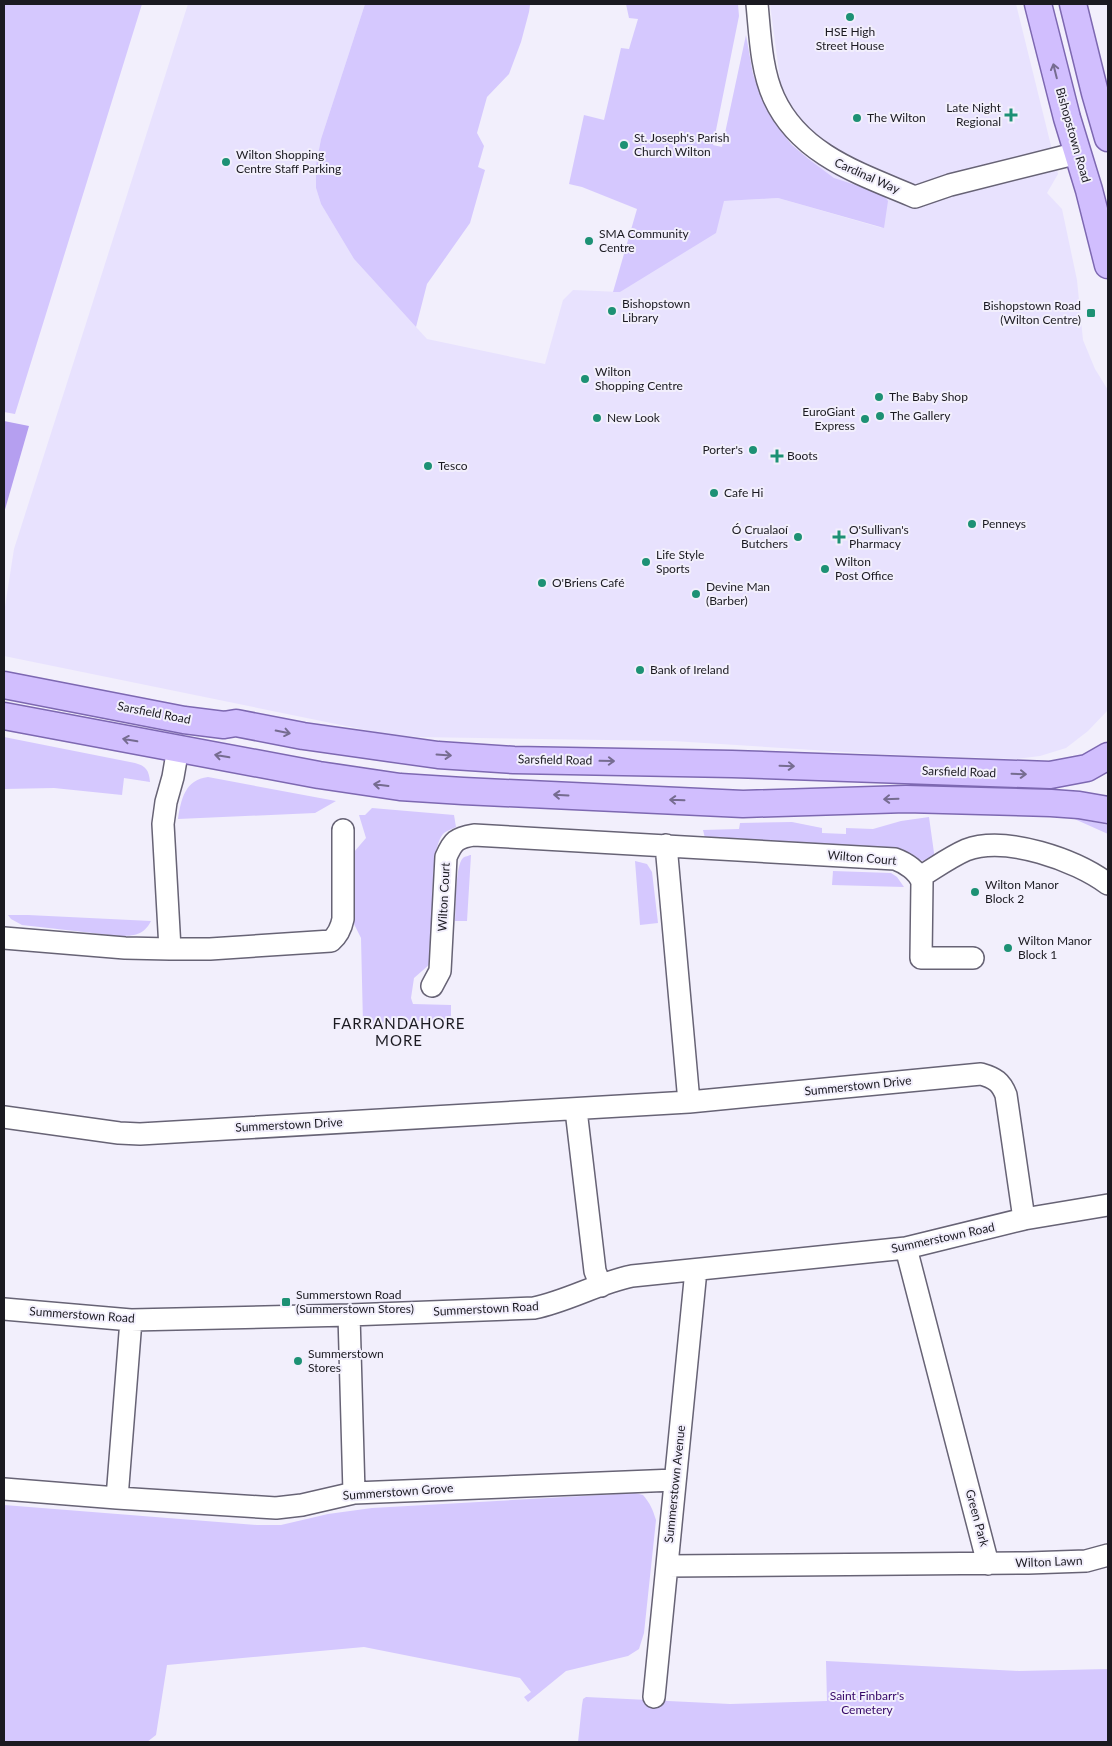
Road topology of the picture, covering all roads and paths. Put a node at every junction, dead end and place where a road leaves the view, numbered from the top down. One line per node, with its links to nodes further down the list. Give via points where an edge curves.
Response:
1 (757, 4): 5 (street, Cardinal Way, via 766,71 774,97 786,119 804,140 853,171 915,197)
2 (1038, 4): 5 (main road, Bishopstown Road, one-way to 2)
3 (1073, 4): 4 (main road)
4 (1108, 138)
5 (1078, 153): 6 (main road, Bishopstown Road)
6 (1108, 265)
7 (4, 685): 10 (main road, Sarsfield Road, one-way to 10, via 184,720 224,725 236,723 428,754 485,758 1050,775 1087,768)
8 (4, 716): 9 (main road, one-way to 8)
9 (178, 748): 11 (main road, one-way to 9, via 1072,804 906,799 743,804 400,787); 17 (street, via 163,824)
10 (1108, 756)
11 (1108, 810)
12 (343, 830): 17 (street, via 343,920 337,936 331,941 210,950)
13 (666, 845): 14 (street, Wilton Court, via 895,859); 19 (street, Wilton Court, via 474,835 460,838 451,844 446,857 440,970); 20 (street)
14 (920, 878): 15 (street, via 967,850 995,846 1054,857 1083,868); 18 (street, via 921,958)
15 (1108, 884)
16 (4, 938): 17 (street)
17 (170, 949)
18 (973, 958)
19 (432, 986)
20 (689, 1102): 21 (street, Summerstown Drive); 24 (street, Summerstown Drive, via 981,1074 989,1076 1002,1086 1006,1096)
21 (576, 1110): 22 (street, Summerstown Drive, via 140,1134); 27 (street, via 595,1272)
22 (4, 1117)
23 (1108, 1205): 24 (street, Summerstown Road)
24 (1024, 1219): 25 (street, Summerstown Road)
25 (906, 1248): 26 (street, Summerstown Road); 36 (street, Green Park)
26 (696, 1270): 27 (street, Summerstown Road, via 632,1276); 31 (street, Summerstown Avenue)
27 (601, 1286): 29 (street, Summerstown Road, via 534,1308)
28 (4, 1309): 30 (street, Summerstown Road)
29 (349, 1315): 30 (street, Summerstown Road); 33 (street)
30 (131, 1320): 34 (street)
31 (675, 1480): 33 (street, Summerstown Grove); 37 (street, Summerstown Avenue)
32 (4, 1489): 34 (street, Summerstown Grove)
33 (354, 1493): 34 (street, Summerstown Grove, via 276,1508)
34 (117, 1498)
35 (1108, 1555): 36 (street, Wilton Lawn, via 1086,1561)
36 (988, 1564): 37 (street, Green Park)
37 (667, 1566): 38 (street, Summerstown Avenue)
38 (654, 1697)

